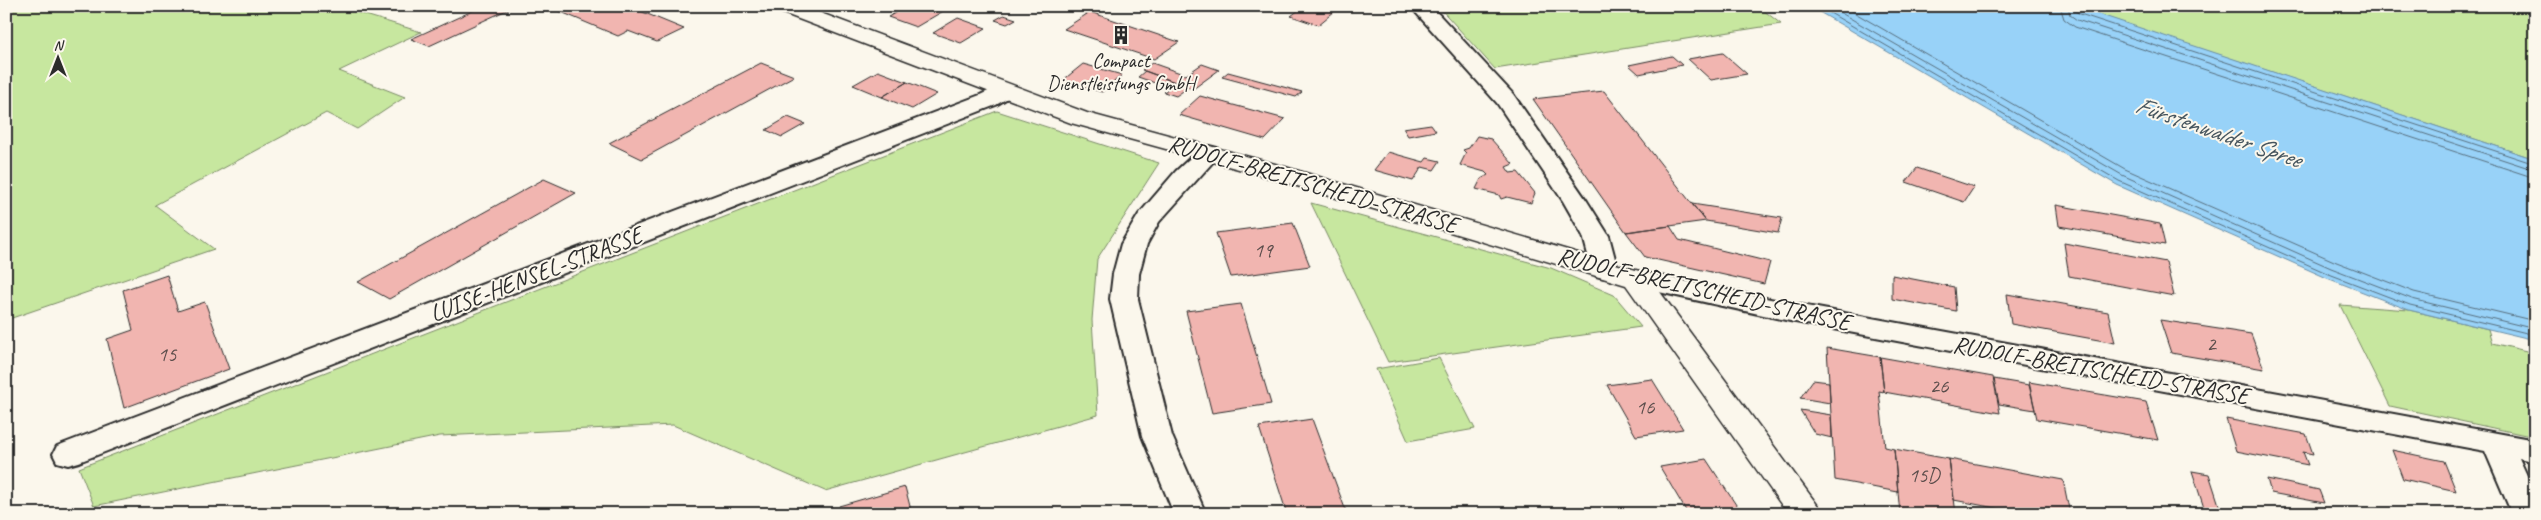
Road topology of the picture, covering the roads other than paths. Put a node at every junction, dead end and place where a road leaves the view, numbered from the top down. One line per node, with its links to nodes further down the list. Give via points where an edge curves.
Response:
1 (1420, 6): 5 (street, via 1505,99 1584,215 1596,236)
2 (795, 8): 3 (main road, RUDOLF-BREITSCHEID-STRASSE)
3 (1003, 91): 4 (main road, RUDOLF-BREITSCHEID-STRASSE, via 1078,118); 9 (street, LUISE-HENSEL-STRASSE, via 978,104)
4 (1209, 153): 5 (main road, RUDOLF-BREITSCHEID-STRASSE); 10 (street, via 1148,219 1134,244 1124,299 1157,436)
5 (1605, 270): 6 (main road, RUDOLF-BREITSCHEID-STRASSE)
6 (1636, 279): 7 (street, RUDOLF-BREITSCHEID-STRASSE, via 1790,312); 11 (main road)
7 (2496, 442): 8 (street, RUDOLF-BREITSCHEID-STRASSE); 12 (street)
8 (2535, 451)
9 (68, 454)
10 (1190, 514)
11 (1807, 514)
12 (2528, 514)

